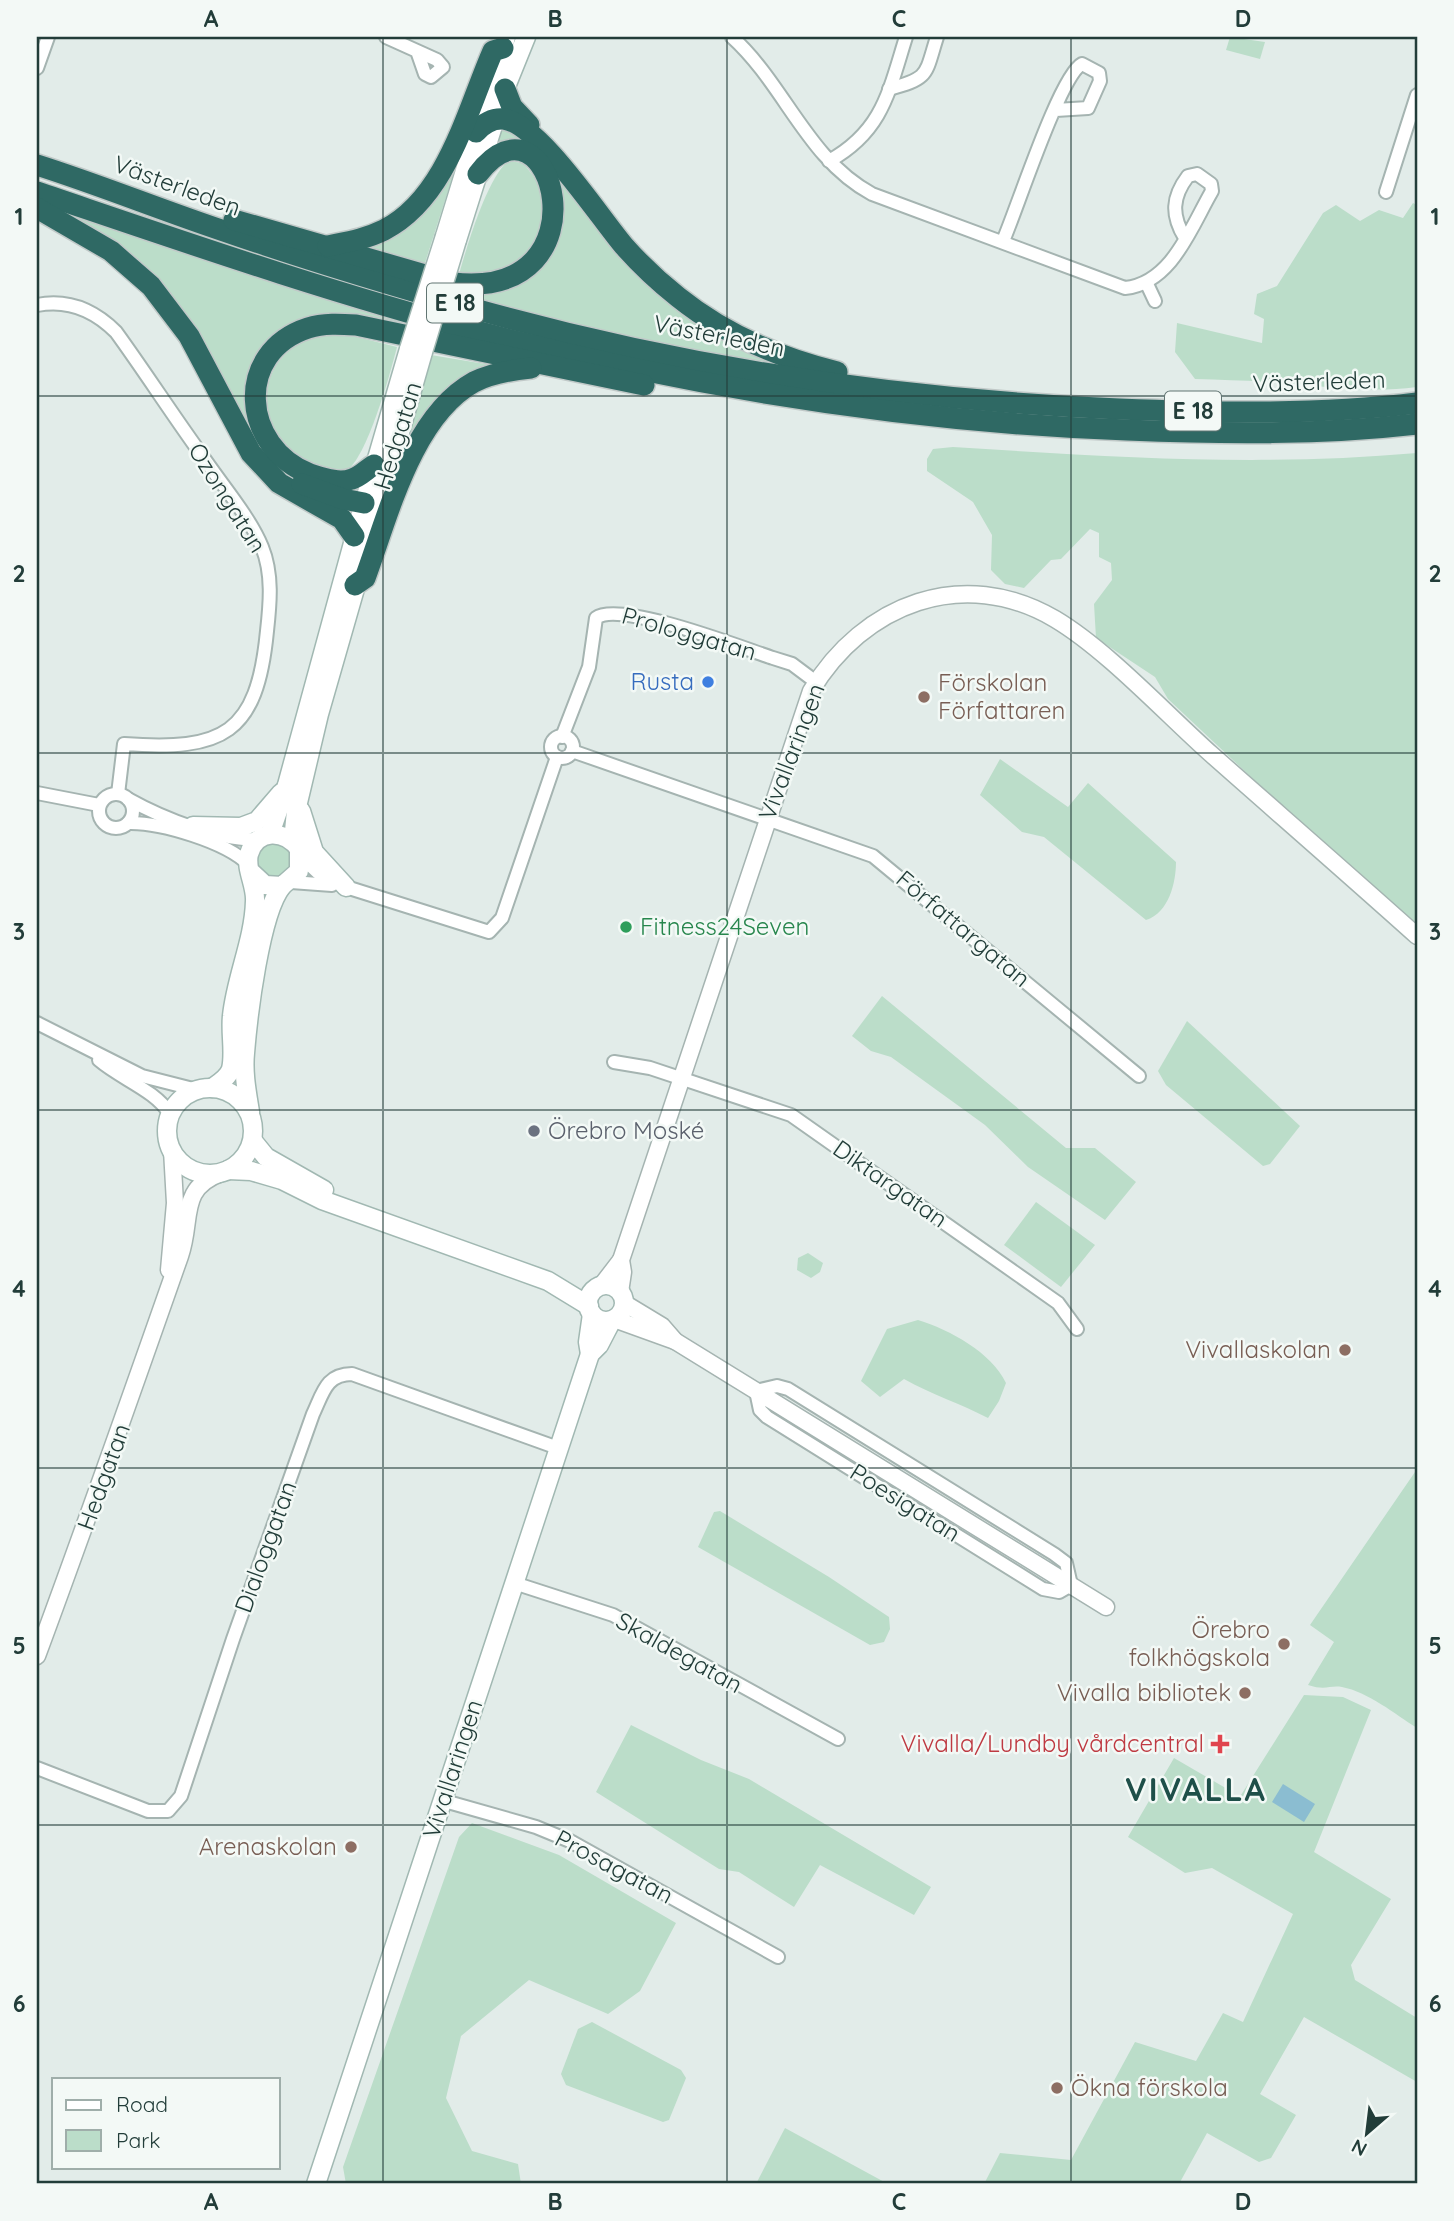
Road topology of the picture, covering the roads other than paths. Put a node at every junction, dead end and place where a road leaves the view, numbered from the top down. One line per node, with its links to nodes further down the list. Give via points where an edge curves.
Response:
1 (48, 37): 9 (street)
2 (386, 37): 8 (street)
3 (526, 37): 11 (main road, Hedgatan)
4 (732, 37): 17 (street)
5 (906, 37): 10 (street)
6 (937, 37): 10 (street, via 920,80)
7 (504, 42): 15 (main road, Hedgatan); 27 (highway, via 494,51 440,170 414,208 384,230)
8 (417, 51)
9 (37, 66)
10 (889, 89): 17 (street, via 870,129 854,146)
11 (504, 92): 14 (main road, Hedgatan); 16 (highway, E 18, via 532,128)
12 (1417, 95): 22 (street)
13 (1056, 110): 26 (street)
14 (495, 120): 15 (highway); 16 (highway, E 18, via 508,120); 20 (main road, Hedgatan)
15 (476, 132): 24 (main road, Hedgatan)
16 (532, 136): 33 (highway, E 18, via 626,248 687,304 751,342 856,377)
17 (829, 161): 26 (street, via 841,175 872,194)
18 (37, 165): 19 (highway, Västerleden / E 18)
19 (60, 172): 27 (highway, E 18); 33 (highway, Västerleden / E 18, via 269,246 479,310 685,357)
20 (478, 174): 24 (main road, Hedgatan); 27 (highway, E 18, via 489,159 518,147 538,160 547,176 554,206 549,235 530,265 516,274 482,285 453,283)
21 (37, 192): 34 (highway, Västerleden / E 18, via 473,331 656,373)
22 (1386, 192)
23 (37, 208): 37 (highway, via 103,246 151,286 189,337 251,453)
24 (451, 238): 31 (main road, Hedgatan, bridge)
25 (1185, 238): 25 (street, via 1178,227 1174,200 1188,176 1197,174 1211,184 1212,191); 28 (street, via 1164,270)
26 (1003, 241): 28 (street, via 1125,288)
27 (326, 247)
28 (1147, 284): 29 (street)
29 (1155, 301)
30 (37, 305): 48 (street, Ozongatan, via 53,302 85,309 116,332 256,535 269,575 261,683 243,716 206,741 180,746 124,744)
31 (416, 350): 38 (main road, Hedgatan); 39 (main road, Hedgatan)
32 (551, 366): 34 (highway, E 18, via 636,384 776,404); 38 (highway, E 18, via 356,325 320,325 290,337 269,358 257,385 257,416 271,447 297,468 335,481 354,479); 41 (highway, E 18, via 487,376 446,403 422,436 365,578)
33 (861, 386): 35 (highway, Västerleden / E 18, via 1002,402 1146,410 1290,411)
34 (802, 398): 36 (highway, Västerleden / E 18, via 958,419 1083,429 1261,433)
35 (1417, 403)
36 (1417, 424)
37 (262, 465): 39 (highway, via 329,495); 40 (highway, via 291,493 341,519)
38 (374, 465): 39 (main road, Hedgatan)
39 (370, 505): 40 (main road, Hedgatan); 41 (main road, Hedgatan)
40 (354, 536): 46 (main road, Hedgatan)
41 (355, 585): 46 (main road, Hedgatan)
42 (816, 682): 43 (street, Prologgatan, via 792,664 774,658 643,616 603,613 596,618 589,667); 50 (street, Vivallaringen); 58 (street, Vivallaringen, via 862,631 921,600 987,596 1049,616 1098,653)
43 (562, 737): 44 (street, via 571,742); 45 (street, via 551,745)
44 (572, 751): 45 (street); 50 (street)
45 (557, 757): 57 (street, via 502,918 492,931 483,933)
46 (294, 788): 52 (main road, via 257,821 230,829); 53 (main road, Hedgatan); 54 (main road, Hedgatan); 57 (main road, via 314,852)
47 (37, 793): 49 (street)
48 (123, 797): 49 (street, via 105,797); 51 (street, via 133,813); 52 (street)
49 (99, 806): 51 (street, via 99,817 106,826 118,828)
50 (767, 819): 62 (street, Författargatan, via 883,863); 63 (street, Vivallaringen)
51 (128, 823): 55 (street, via 158,826 217,845 240,856)
52 (192, 826): 53 (street, via 236,839)
53 (264, 837): 54 (main road, via 286,836); 55 (main road, via 250,851)
54 (297, 849): 56 (main road, via 299,871); 57 (street, via 318,873)
55 (250, 869): 56 (main road, via 265,885); 64 (main road, via 256,904 232,1014 231,1069 224,1081)
56 (287, 884): 57 (street); 65 (main road, via 275,895 265,931 247,1036)
57 (346, 887)
58 (1417, 936)
59 (37, 1023): 60 (street)
60 (85, 1049): 64 (street, via 159,1082); 66 (street, via 115,1074 154,1096)
61 (614, 1062): 63 (street, Diktargatan)
62 (1139, 1076)
63 (680, 1079): 71 (street, Vivallaringen); 76 (street, Diktargatan, via 800,1120 1058,1303)
64 (205, 1089): 65 (main road, via 229,1092); 66 (main road, via 178,1102)
65 (250, 1112): 67 (main road)
66 (170, 1114): 68 (main road)
67 (253, 1141): 69 (main road, via 245,1157); 70 (main road, via 266,1157)
68 (172, 1150): 69 (main road, via 191,1170); 72 (street, Hedgatan, via 175,1203)
69 (225, 1171): 70 (main road, via 251,1171 282,1180); 72 (street, Hedgatan, via 198,1185 193,1193 184,1245)
70 (353, 1210): 74 (main road)
71 (621, 1260): 73 (street, Vivallaringen); 74 (street, Vivallaringen)
72 (166, 1296): 82 (street, Hedgatan)
73 (622, 1297): 74 (main road, via 612,1286); 75 (main road, via 622,1311); 77 (street, Poesigatan)
74 (595, 1299): 75 (main road, via 602,1321); 78 (main road, Vivallaringen, via 587,1342)
75 (613, 1320): 77 (street, Poesigatan); 78 (main road, Vivallaringen)
76 (1077, 1329)
77 (675, 1341): 81 (street, Poesigatan)
78 (590, 1354): 79 (main road, Vivallaringen)
79 (558, 1448): 80 (main road, Vivallaringen); 84 (street, Dialoggatan, via 352,1374 338,1374 328,1381 313,1414 181,1796 168,1811 148,1811)
80 (514, 1583): 83 (street, Skaldegatan, via 613,1615); 85 (main road, Vivallaringen)
81 (1106, 1607)
82 (37, 1656)
83 (838, 1739)
84 (37, 1768)
85 (442, 1800): 86 (street, Prosagatan, via 570,1841); 87 (main road, Vivallaringen)
86 (778, 1957)
87 (316, 2184)

